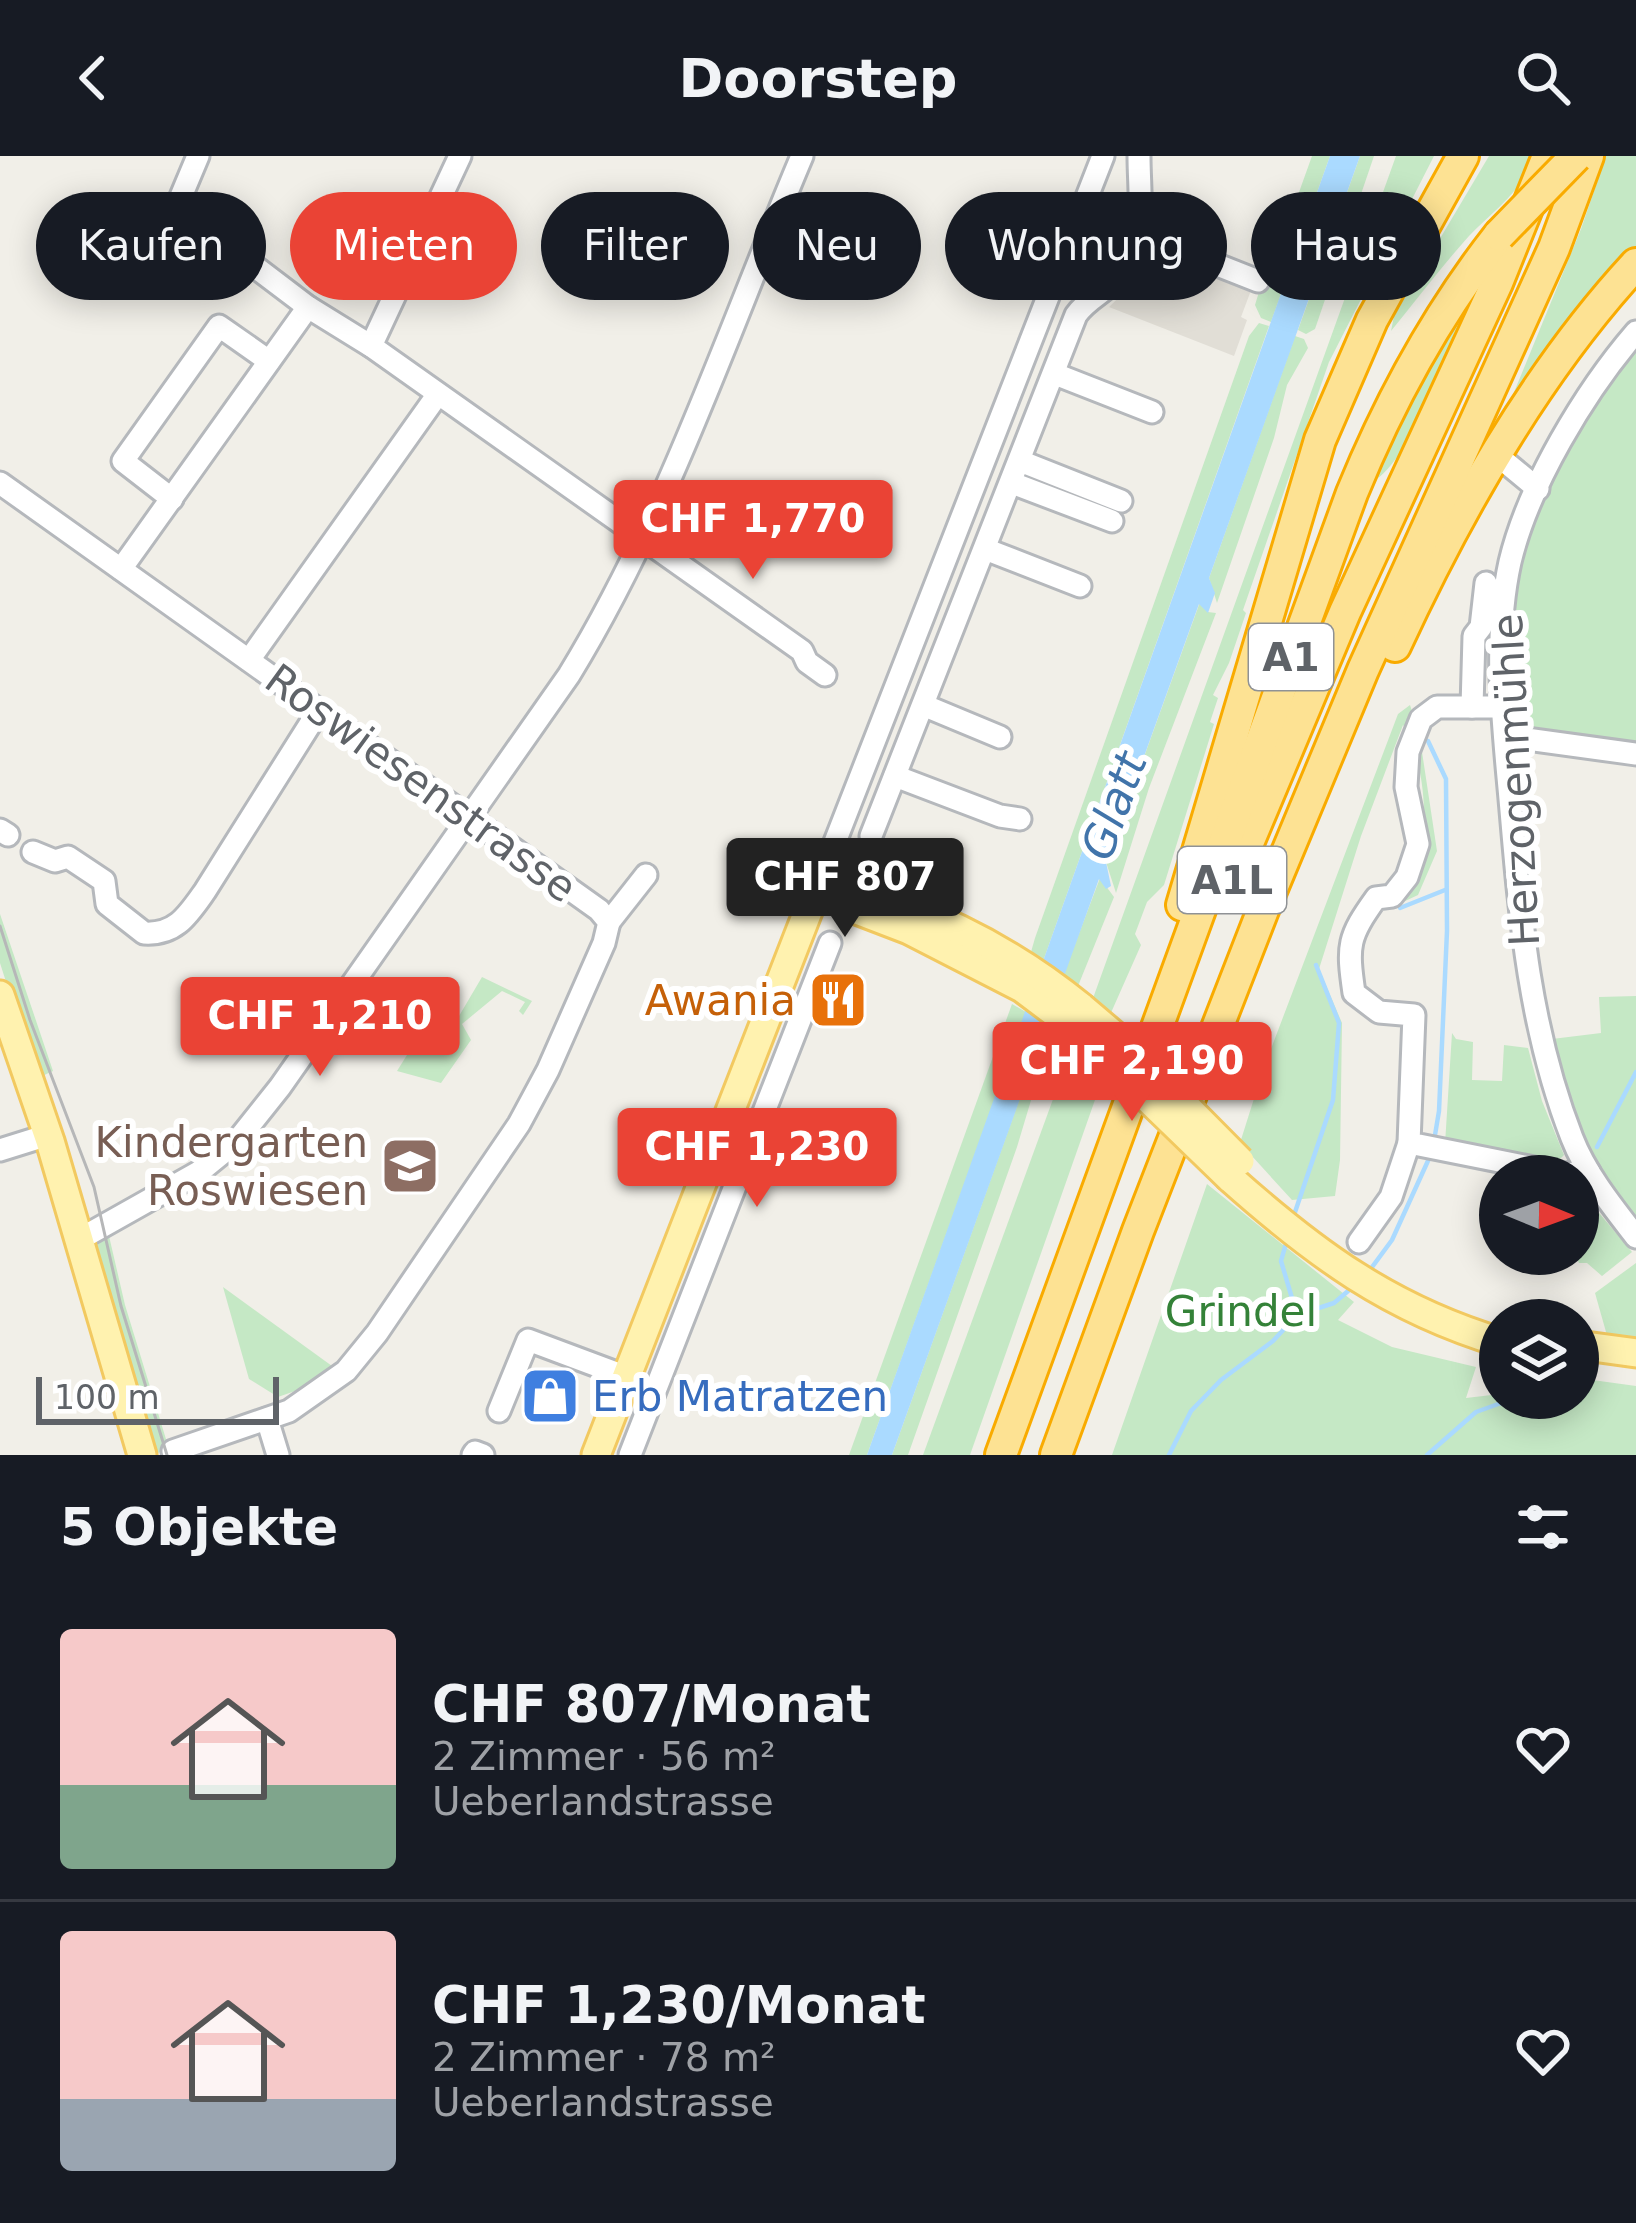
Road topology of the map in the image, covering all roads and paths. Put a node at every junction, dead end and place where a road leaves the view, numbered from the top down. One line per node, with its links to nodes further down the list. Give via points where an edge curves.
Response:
1 (198, 156): 15 (street, via 177,206)
2 (460, 156): 17 (street)
3 (802, 156): 28 (street)
4 (1103, 156): 10 (street)
5 (1139, 156): 11 (street)
6 (1463, 156): 54 (highway, A1L, via 1372,320 1320,440)
7 (1548, 156): 57 (highway, A1L, via 1329,648 1166,1044)
8 (1576, 156): 54 (highway, A1, bridge, via 1499,235 1428,338 1368,453)
9 (1588, 156): 83 (highway, A1L, via 1263,910)
10 (1089, 192)
11 (1138, 192)
12 (1636, 264): 22 (highway, A1, via 1578,334)
13 (1047, 300): 48 (street)
14 (1087, 300): 19 (street)
15 (308, 307): 17 (street); 18 (street)
16 (1636, 332): 26 (street, Herzogenmühle)
17 (371, 346): 20 (street)
18 (269, 361): 27 (street); 27 (street, via 218,326 123,461)
19 (1054, 374): 21 (street); 23 (street)
20 (438, 394): 28 (street); 33 (street)
21 (1153, 412)
22 (1498, 456): 26 (street); 84 (highway, A1, via 1419,597 1348,751)
23 (1020, 460): 25 (street); 25 (street, via 1116,511)
24 (0, 483): 30 (street, Roswiesenstrasse)
25 (1012, 483): 29 (street)
26 (1538, 489): 37 (street, Herzogenmühle, via 1505,595)
27 (172, 499): 30 (street)
28 (644, 538): 34 (street); 44 (street, via 569,675)
29 (985, 549): 32 (street); 35 (street)
30 (122, 569): 33 (street, Roswiesenstrasse)
31 (1486, 583): 36 (street)
32 (1080, 586)
33 (249, 660): 38 (street, Roswiesenstrasse)
34 (825, 675)
35 (923, 705): 40 (street); 42 (street)
36 (1472, 707): 37 (street); 56 (street, via 1437,707 1421,719 1406,787 1418,844 1407,877 1392,896 1376,898 1353,930 1354,993 1379,1012 1414,1015)
37 (1503, 707): 39 (street, Herzogenmühle)
38 (320, 710): 44 (street, Roswiesenstrasse); 46 (street, via 205,891 170,931 144,933 107,904 104,881 68,856 56,861)
39 (1504, 736): 41 (street); 59 (street, Herzogenmühle, via 1528,984 1542,1052)
40 (1000, 737)
41 (1636, 754)
42 (895, 776): 43 (street); 45 (street)
43 (1020, 818)
44 (469, 819): 49 (street, Roswiesenstrasse); 63 (street, via 237,1141 199,1172)
45 (871, 836)
46 (33, 852)
47 (646, 875): 49 (street)
48 (819, 883): 52 (main road); 65 (main road, bridge, via 849,908 914,921 1032,970 1078,1017 1121,1041 1307,1224)
49 (609, 922): 74 (street, Roswiesenstrasse, via 519,1124 377,1333 323,1390)
50 (830, 944): 53 (street)
51 (0, 995): 55 (main road)
52 (739, 1089): 53 (street); 72 (main road)
53 (769, 1100): 81 (street)
54 (1129, 1101): 57 (highway, A1)
55 (48, 1135): 58 (street); 63 (main road)
56 (1411, 1143): 60 (street); 64 (street, via 1391,1197)
57 (1113, 1145): 82 (highway, A1)
58 (0, 1150)
59 (1580, 1155)
60 (1479, 1157)
61 (1599, 1186): 62 (street, Herzogenmühle)
62 (1636, 1237)
63 (80, 1239): 76 (main road)
64 (1359, 1242)
65 (1396, 1292): 66 (main road); 67 (main road)
66 (1479, 1320)
67 (1479, 1332)
68 (1599, 1348): 69 (main road)
69 (1636, 1353)
70 (1599, 1362): 71 (main road)
71 (1636, 1366)
72 (627, 1377): 73 (street, via 528,1340); 80 (main road)
73 (499, 1411)
74 (264, 1420): 75 (street, Roswiesenstrasse); 77 (street)
75 (173, 1451)
76 (139, 1454)
77 (278, 1455)
78 (473, 1455): 79 (street)
79 (483, 1455)
80 (596, 1455)
81 (630, 1455)
82 (1001, 1455)
83 (1057, 1455)
84 (1076, 1455)

